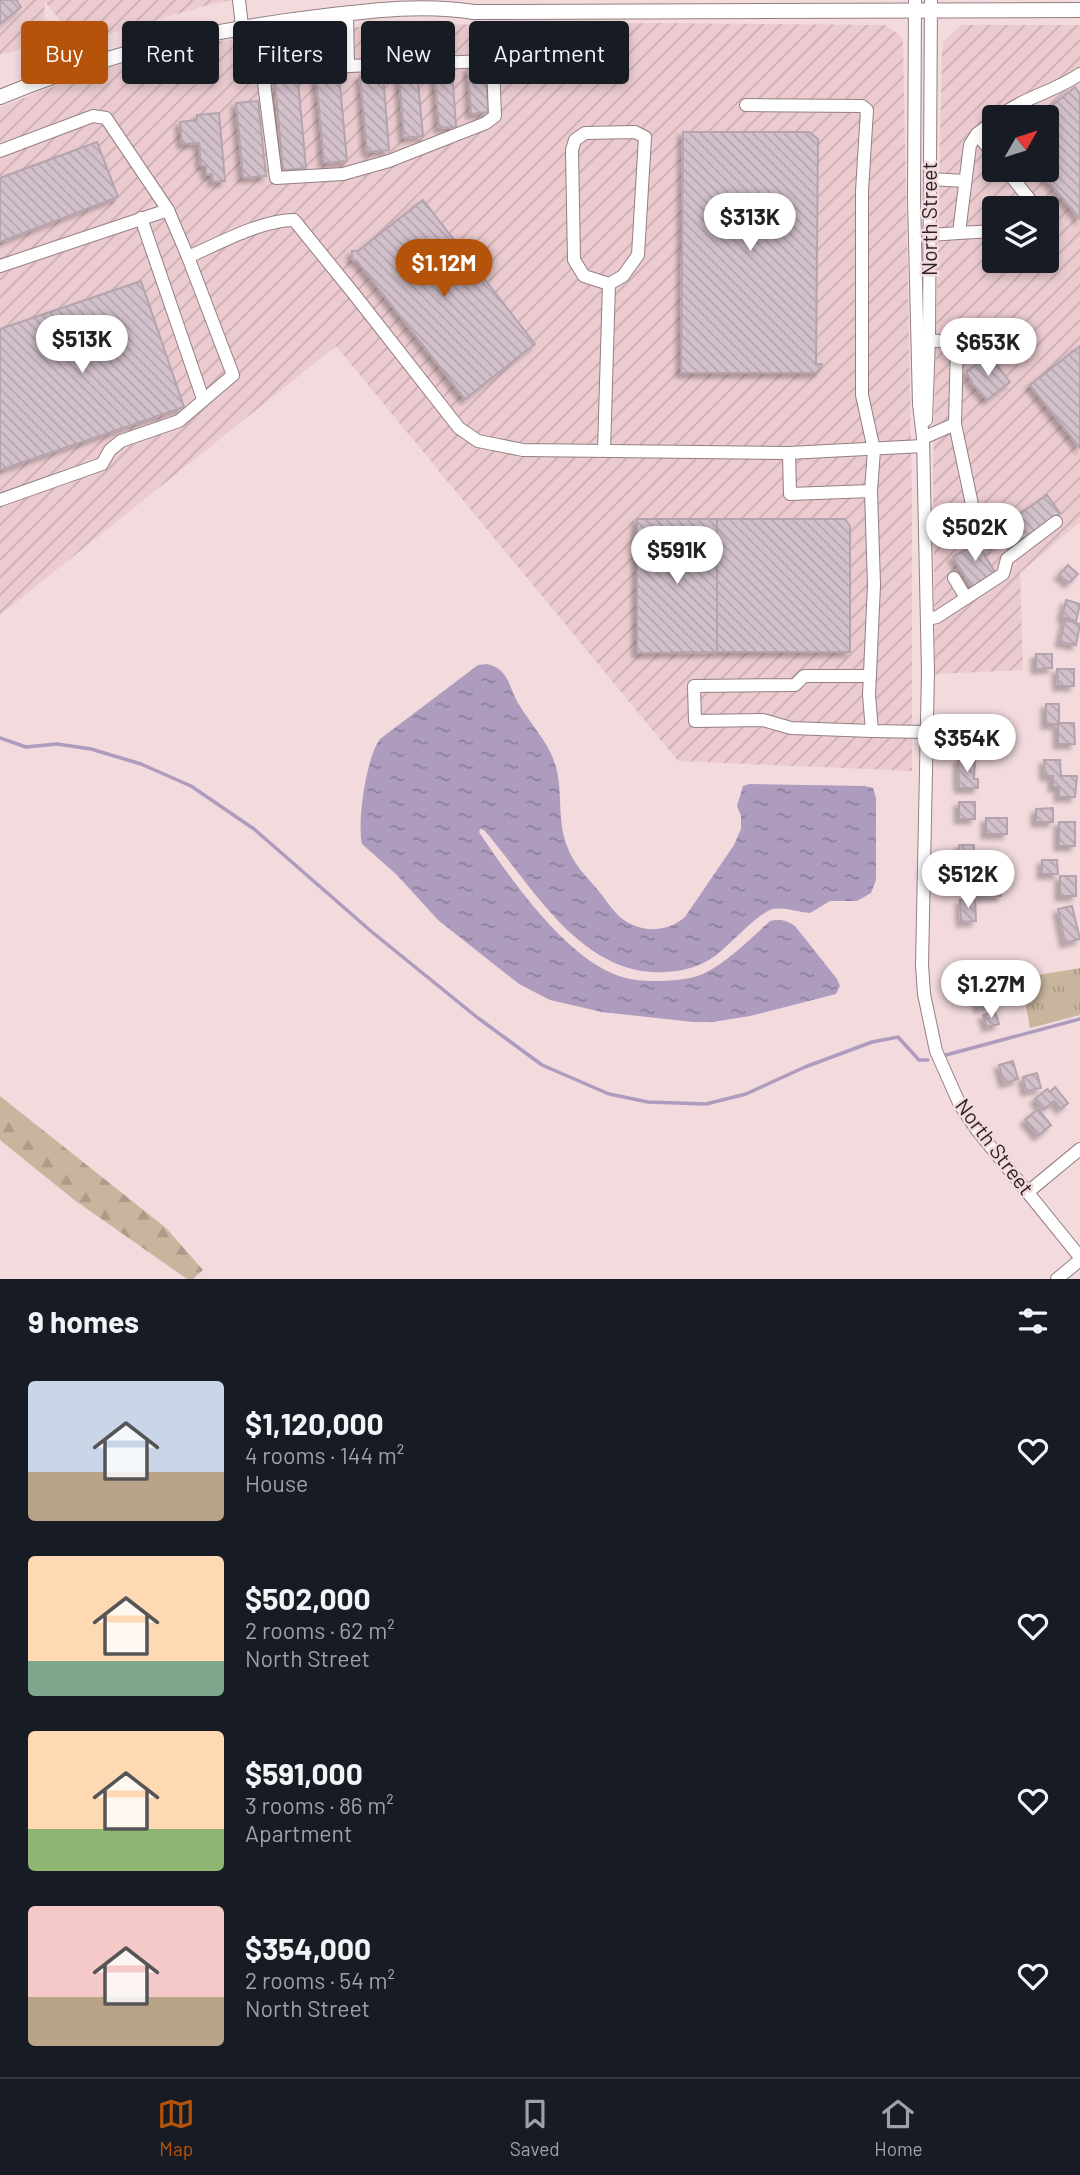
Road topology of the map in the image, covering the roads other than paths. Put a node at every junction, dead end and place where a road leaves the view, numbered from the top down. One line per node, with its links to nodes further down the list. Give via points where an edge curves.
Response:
1 (239, 0): 8 (street)
2 (471, 0): 5 (main road)
3 (915, 6): 4 (main road); 5 (main road, via 474,12); 35 (street, North Street, via 914,198)
4 (931, 6): 6 (main road); 20 (street, North Street)
5 (447, 8): 7 (main road)
6 (1080, 10)
7 (347, 13): 9 (main road); 11 (street)
8 (241, 21)
9 (282, 21)
10 (233, 28): 13 (main road, via 130,51)
11 (348, 65): 11 (street, via 269,78 264,83 276,178 343,174 389,161 495,116 490,61)
12 (1080, 74): 15 (street)
13 (0, 97)
14 (746, 105): 37 (street, via 862,106 867,110 862,191 862,395)
15 (1019, 105)
16 (982, 130): 17 (street)
17 (977, 134): 18 (street); 21 (street, via 967,156)
18 (982, 140)
19 (0, 151): 24 (street, via 93,116 106,117)
20 (930, 179): 21 (street); 28 (street, North Street)
21 (965, 181): 27 (street)
22 (1016, 182): 23 (street)
23 (1027, 196)
24 (168, 210): 25 (street); 29 (street)
25 (141, 218): 30 (street); 33 (street)
26 (982, 232): 27 (street)
27 (959, 233): 28 (street)
28 (930, 235): 32 (street, North Street)
29 (188, 257): 33 (street, via 233,375); 36 (street, via 236,236 294,220 459,428 478,441 523,450)
30 (0, 266)
31 (609, 284): 31 (street, via 623,276 638,255 645,137 635,132 585,133 575,140 572,150 574,260 584,276); 36 (street)
32 (929, 341): 34 (street, via 957,343); 35 (street, North Street)
33 (204, 399): 40 (street, via 179,421 121,441 102,464)
34 (955, 424): 35 (street); 42 (street, via 974,509)
35 (923, 442): 37 (street); 42 (street, North Street)
36 (604, 450): 38 (street)
37 (874, 450): 38 (street); 39 (street)
38 (789, 453): 39 (street, via 790,494)
39 (871, 491): 46 (street, via 874,585)
40 (0, 500)
41 (1056, 522): 44 (street, via 1007,559 1003,574)
42 (925, 523): 45 (street, North Street)
43 (954, 578): 44 (street)
44 (966, 598): 45 (street)
45 (927, 619): 48 (street, North Street)
46 (870, 676): 47 (street); 47 (street, via 804,676 795,685 694,686 695,721 763,720 791,728)
47 (872, 731): 48 (street)
48 (927, 732): 50 (street, North Street, via 922,965 930,1026 960,1105)
49 (1080, 1149): 50 (street)
50 (1028, 1192): 51 (street, North Street)
51 (1080, 1259): 52 (street)
52 (1057, 1279)

